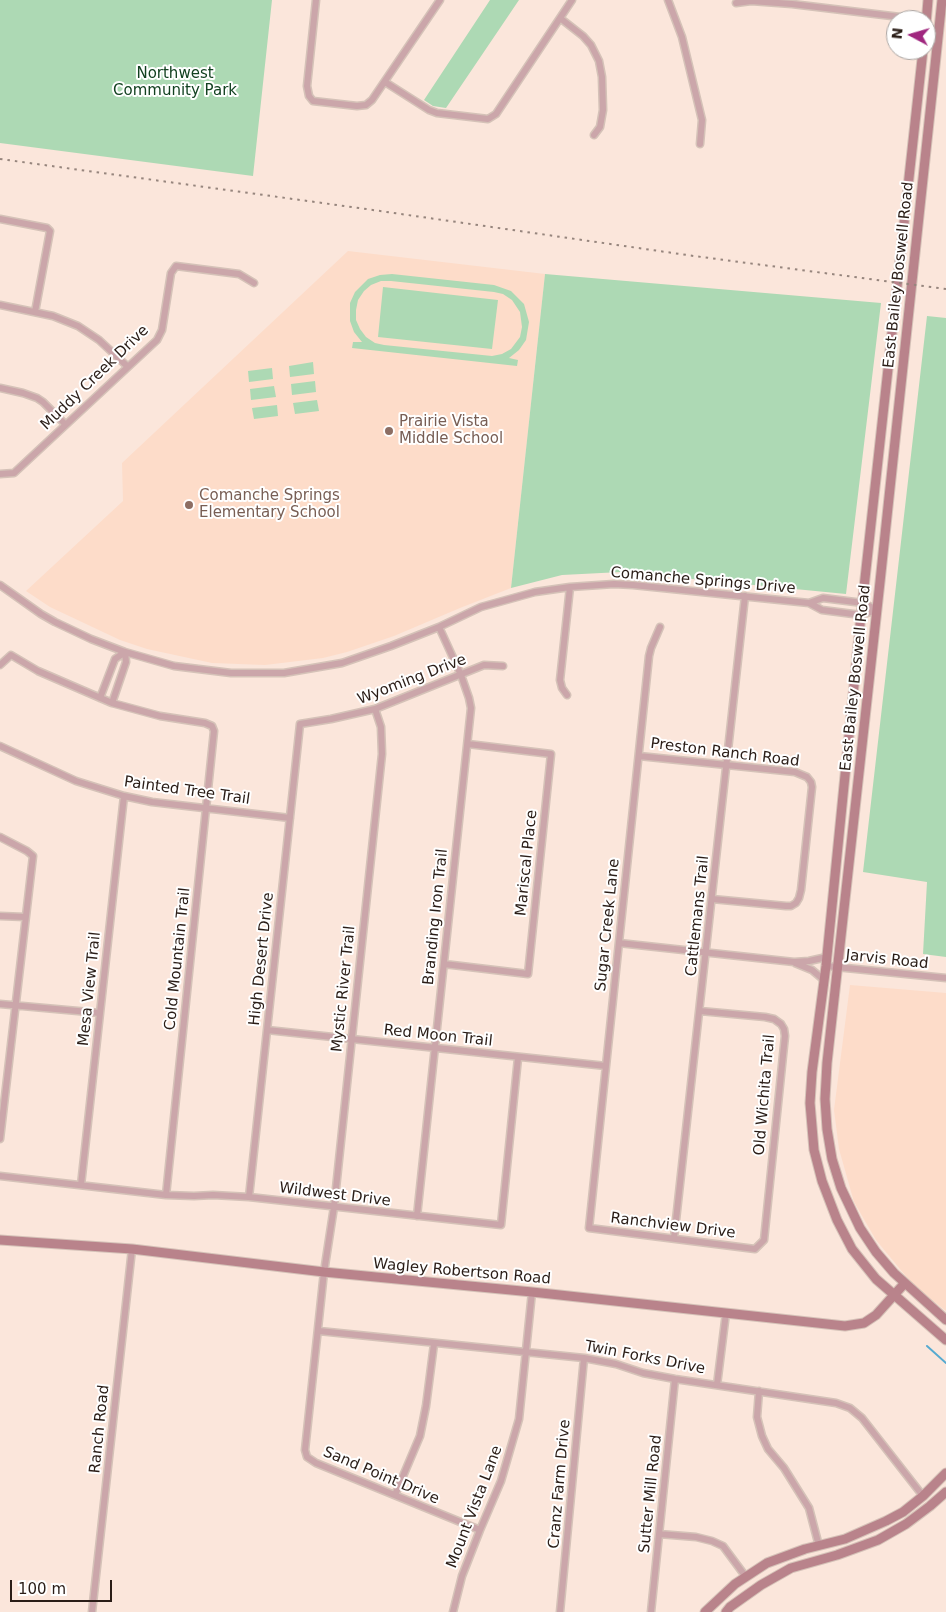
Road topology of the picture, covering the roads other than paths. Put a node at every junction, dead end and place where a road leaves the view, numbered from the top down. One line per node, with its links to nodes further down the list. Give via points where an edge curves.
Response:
1 (316, 0): 13 (street, via 308,86 313,101 366,105)
2 (440, 0): 13 (street)
3 (572, 0): 9 (street)
4 (668, 0): 15 (street, via 682,37 702,120)
5 (942, 0): 11 (main road, East Bailey Boswell Road)
6 (736, 2): 7 (street)
7 (793, 2): 8 (street)
8 (886, 15)
9 (560, 18): 13 (street, via 496,114 488,119 437,113); 14 (street, via 587,41 598,61 603,110 600,127)
10 (936, 22): 11 (street)
11 (939, 22): 17 (main road, East Bailey Boswell Road)
12 (922, 60): 16 (main road, East Bailey Boswell Road)
13 (385, 82)
14 (594, 134)
15 (700, 144)
16 (909, 189): 17 (main road); 25 (main road, East Bailey Boswell Road)
17 (922, 190): 26 (main road, East Bailey Boswell Road)
18 (0, 219): 21 (street, via 50,231)
19 (254, 283): 22 (street, Muddy Creek Drive, via 239,274 176,266 171,273 162,330 157,340)
20 (0, 305): 21 (street)
21 (35, 312): 22 (street, via 78,326)
22 (127, 366): 24 (street, Muddy Creek Drive)
23 (0, 388): 24 (street, via 37,398)
24 (65, 424): 27 (street, Muddy Creek Drive, via 14,473)
25 (880, 451): 26 (main road); 32 (main road, East Bailey Boswell Road)
26 (894, 453): 33 (main road, East Bailey Boswell Road)
27 (0, 474)
28 (1, 586): 37 (street, Comanche Springs Drive, via 55,622)
29 (570, 587): 30 (street, Comanche Springs Drive, via 614,584); 35 (street, Comanche Springs Drive, via 535,592 480,607); 41 (street, via 560,680)
30 (745, 596): 31 (street, Comanche Springs Drive); 49 (street, Cattlemans Trail)
31 (809, 603): 32 (street, Comanche Springs Drive, via 823,598); 34 (street, Comanche Springs Drive, via 822,610)
32 (863, 603): 33 (street, Comanche Springs Drive); 34 (main road, East Bailey Boswell Road)
33 (877, 610): 34 (street, Comanche Springs Drive); 62 (main road, East Bailey Boswell Road)
34 (862, 615): 59 (main road, East Bailey Boswell Road)
35 (439, 627): 37 (street, Comanche Springs Drive, via 358,658 284,673 201,671); 40 (street, Branding Iron Trail)
36 (660, 627): 48 (street, Sugar Creek Lane, via 650,648)
37 (125, 652): 42 (street, via 115,659); 43 (street, via 126,662)
38 (0, 665): 42 (street, via 11,655 38,671)
39 (503, 666): 40 (street, Wyoming Drive, via 484,666)
40 (461, 675): 44 (street, Wyoming Drive); 46 (street, Branding Iron Trail, via 470,698)
41 (567, 695)
42 (100, 698): 43 (street)
43 (112, 703): 51 (street, Cold Mountain Trail, via 212,726 215,736)
44 (375, 709): 45 (street, Wyoming Drive); 70 (street, Mystic River Trail, via 381,728 382,754)
45 (300, 724): 52 (street, High Desert Drive)
46 (468, 744): 61 (street, Branding Iron Trail); 61 (street, Mariscal Place, via 551,754 528,974)
47 (0, 746): 50 (street, Painted Tree Trail, via 76,781)
48 (640, 756): 49 (street, Preston Ranch Road); 57 (street, Sugar Creek Lane)
49 (727, 765): 54 (street, Cattlemans Trail); 54 (street, Preston Ranch Road, via 795,772 807,776 812,787 796,903 786,906)
50 (124, 796): 51 (street, Painted Tree Trail); 68 (street, Mesa View Trail)
51 (207, 809): 52 (street, Painted Tree Trail); 78 (street, Cold Mountain Trail)
52 (290, 818): 69 (street, High Desert Drive)
53 (0, 838): 56 (street, via 33,856)
54 (712, 899): 58 (street, Cattlemans Trail)
55 (0, 916): 56 (street)
56 (26, 917): 66 (street)
57 (618, 944): 58 (street); 73 (street, Sugar Creek Lane)
58 (706, 953): 60 (street); 67 (street, Cattlemans Trail)
59 (827, 961): 60 (street, Jarvis Road); 62 (street, Jarvis Road); 64 (main road, East Bailey Boswell Road)
60 (794, 962): 64 (street)
61 (444, 964): 71 (street, Branding Iron Trail)
62 (838, 967): 63 (street, Jarvis Road); 88 (main road, East Bailey Boswell Road, via 825,1084 829,1144 841,1188 854,1215 876,1252)
63 (946, 978)
64 (824, 980): 90 (main road, East Bailey Boswell Road, via 811,1088 814,1150 828,1198 852,1249 876,1279)
65 (0, 1004): 66 (street)
66 (14, 1005): 68 (street); 74 (street)
67 (700, 1011): 83 (street, Cattlemans Trail); 86 (street, Old Wichita Trail, via 765,1016 784,1028 764,1240)
68 (100, 1013): 77 (street, Mesa View Trail)
69 (267, 1030): 70 (street, Red Moon Trail); 79 (street, High Desert Drive)
70 (352, 1039): 71 (street, Red Moon Trail); 80 (street, Mystic River Trail)
71 (435, 1049): 72 (street, Red Moon Trail); 81 (street, Branding Iron Trail)
72 (518, 1058): 73 (street, Red Moon Trail); 81 (street, Wildwest Drive, via 501,1225)
73 (606, 1066): 82 (street, Sugar Creek Lane)
74 (3, 1089): 75 (street)
75 (0, 1139)
76 (0, 1176): 77 (street, Wildwest Drive)
77 (81, 1185): 78 (street, Wildwest Drive)
78 (166, 1194): 79 (street, Wildwest Drive)
79 (249, 1197): 80 (street, Wildwest Drive)
80 (334, 1207): 81 (street, Wildwest Drive); 87 (street, Mystic River Trail)
81 (417, 1216)
82 (589, 1228): 83 (street, Ranchview Drive)
83 (674, 1238): 86 (street, Ranchview Drive)
84 (0, 1240): 85 (main road, Wagley Robertson Road)
85 (132, 1249): 87 (main road, Wagley Robertson Road); 112 (street, Ranch Road)
86 (755, 1249)
87 (324, 1272): 89 (main road, Wagley Robertson Road); 93 (street, Sand Point Drive)
88 (904, 1284): 90 (main road, Wagley Robertson Road); 92 (main road, East Bailey Boswell Road)
89 (532, 1292): 91 (main road, Wagley Robertson Road); 96 (street, Mount Vista Lane)
90 (894, 1295): 91 (main road, Wagley Robertson Road, via 864,1323 845,1326); 94 (main road, East Bailey Boswell Road)
91 (726, 1313): 99 (street)
92 (946, 1320)
93 (319, 1332): 95 (street, Twin Forks Drive); 103 (street, Sand Point Drive, via 305,1450 307,1457)
94 (946, 1340)
95 (434, 1344): 96 (street, Twin Forks Drive); 103 (street, via 420,1436)
96 (526, 1352): 97 (street, Twin Forks Drive); 106 (street, Mount Vista Lane, via 519,1419 512,1447)
97 (584, 1358): 98 (street, Twin Forks Drive); 114 (street, Cranz Farm Drive)
98 (675, 1379): 99 (street, Twin Forks Drive); 107 (street, Sutter Mill Road)
99 (717, 1385): 100 (street, Twin Forks Drive)
100 (759, 1391): 104 (street, Twin Forks Drive, via 850,1408 862,1418); 108 (street, via 757,1417 762,1436 809,1508)
101 (946, 1473): 104 (main road)
102 (946, 1492): 105 (main road)
103 (395, 1495): 106 (street, Sand Point Drive)
104 (923, 1496): 105 (main road); 108 (main road, via 886,1521 845,1540)
105 (930, 1506): 109 (main road, via 878,1540)
106 (480, 1530): 113 (street, Mount Vista Lane, via 462,1576)
107 (659, 1534): 110 (street, via 696,1537 723,1546); 115 (street, Sutter Mill Road)
108 (819, 1546): 109 (main road); 110 (main road, via 767,1563)
109 (822, 1559): 111 (main road, via 791,1568)
110 (746, 1577): 111 (main road); 116 (main road)
111 (754, 1590): 117 (main road)
112 (92, 1612)
113 (454, 1612)
114 (560, 1612)
115 (651, 1612)
116 (704, 1612)
117 (726, 1612)

